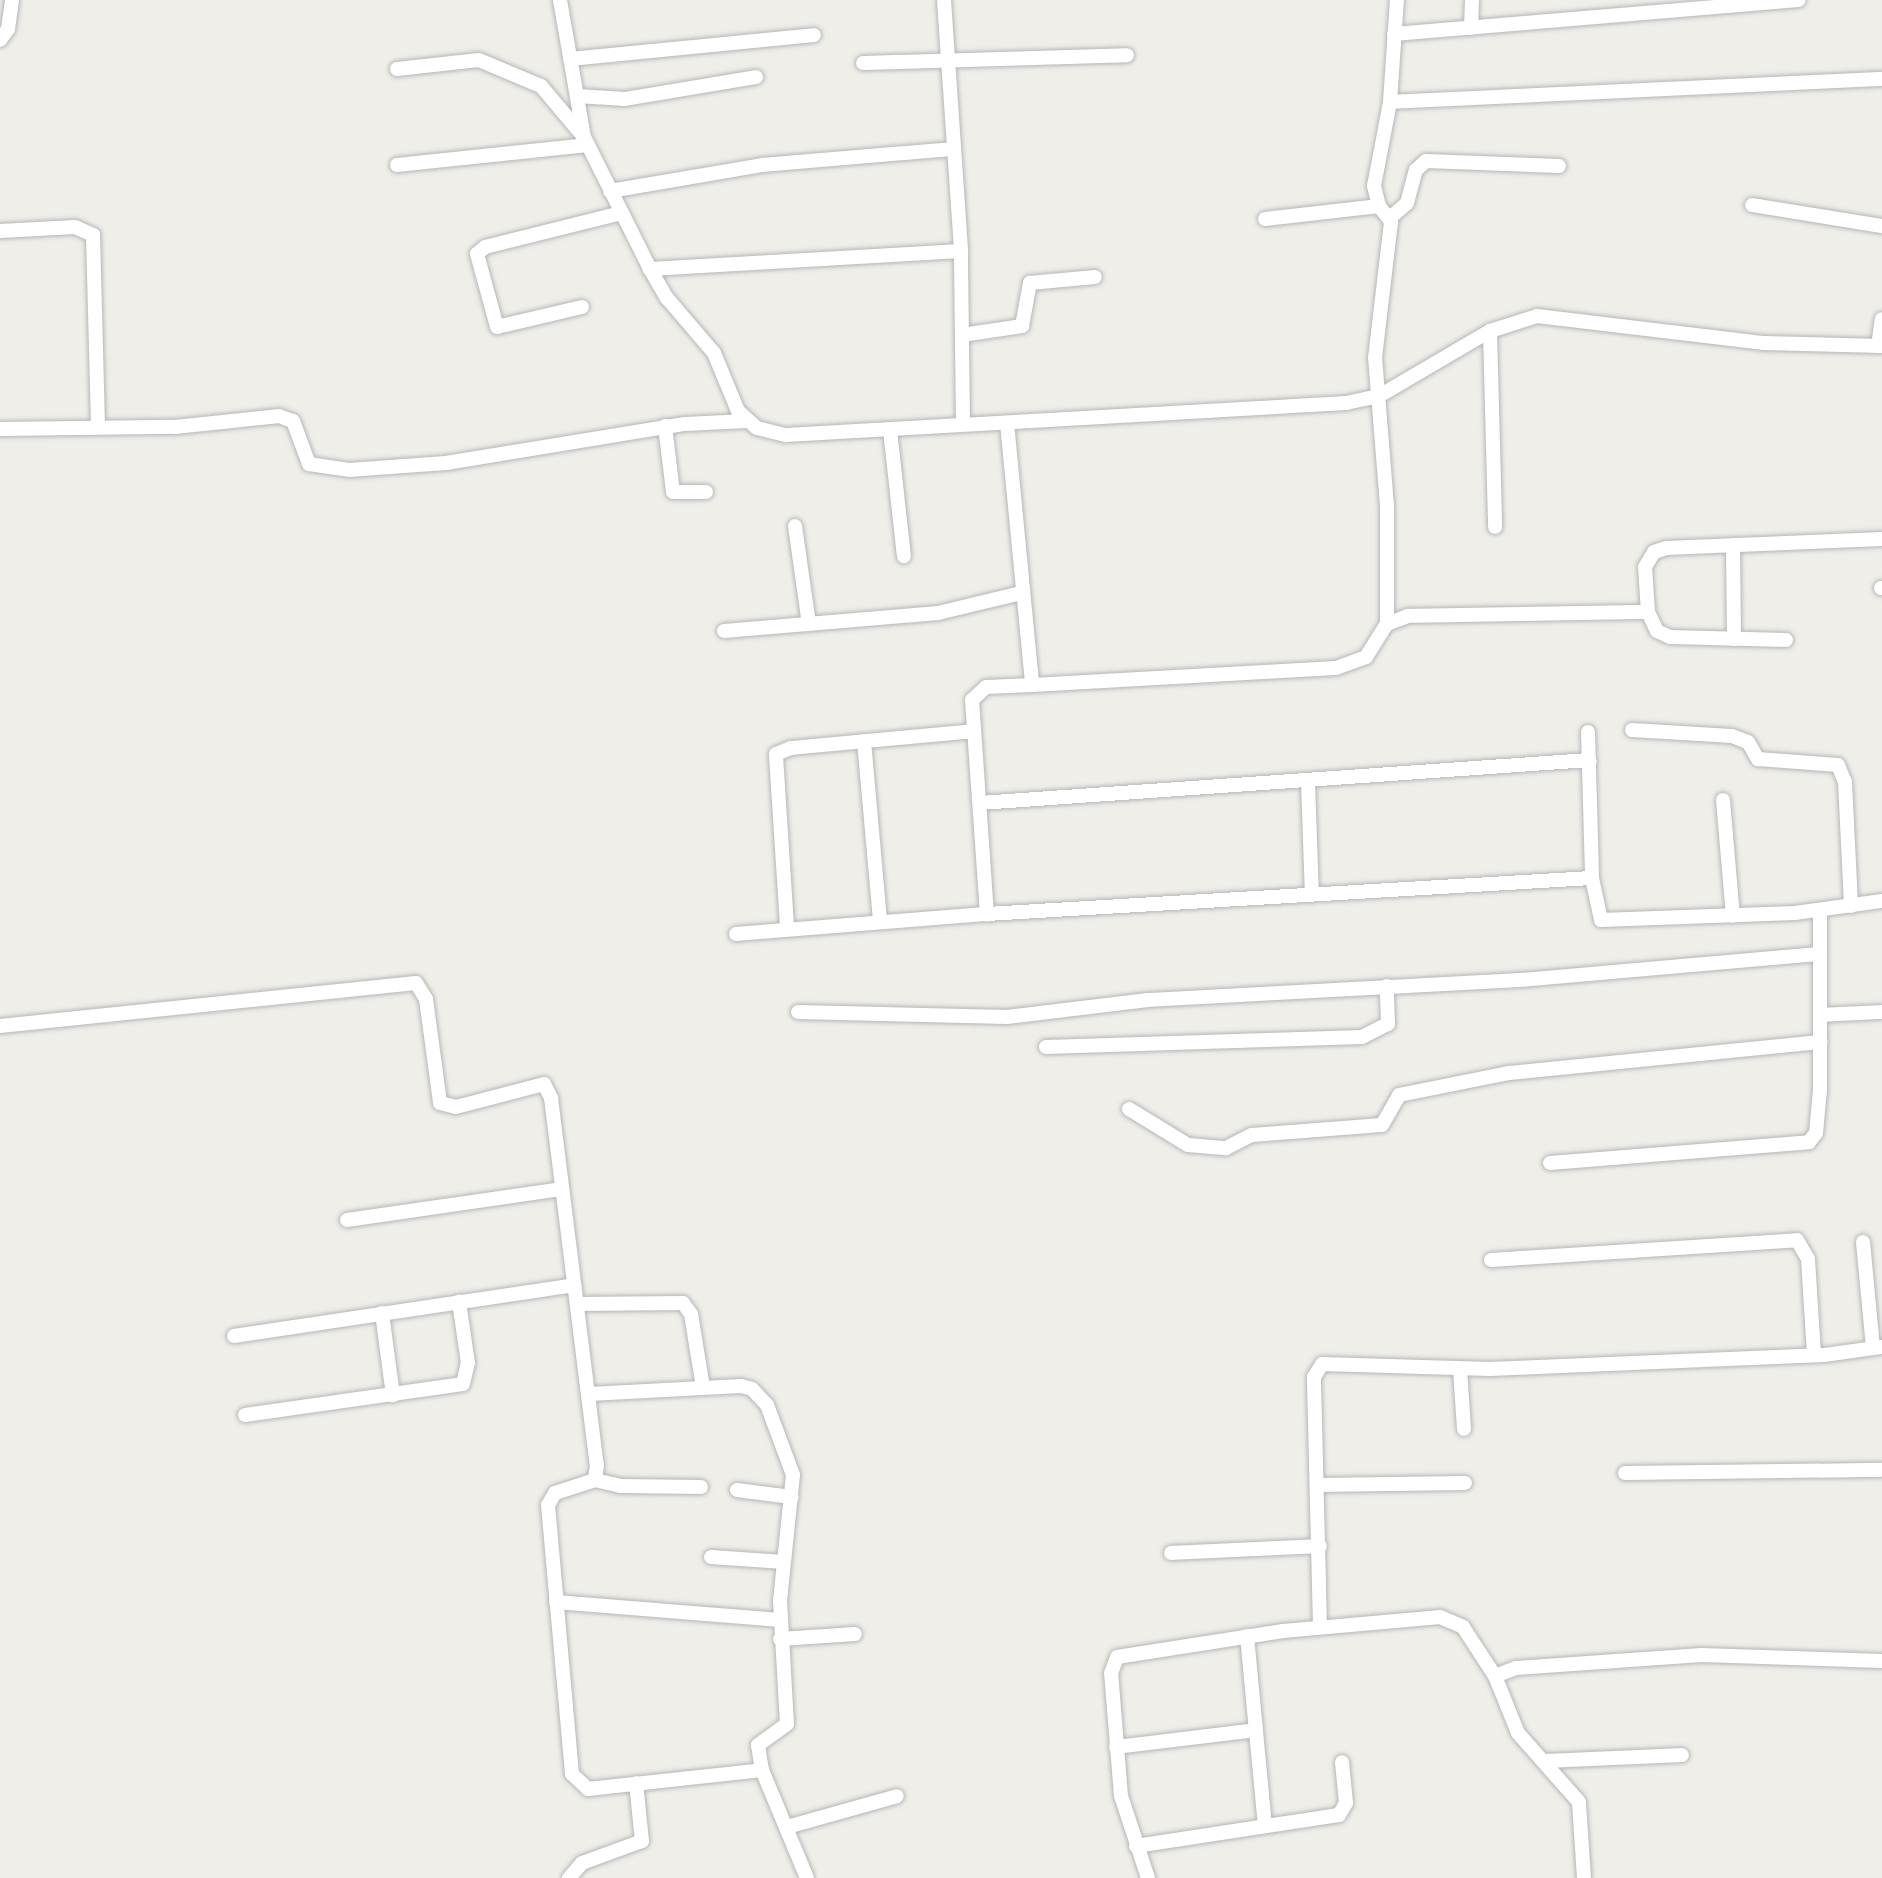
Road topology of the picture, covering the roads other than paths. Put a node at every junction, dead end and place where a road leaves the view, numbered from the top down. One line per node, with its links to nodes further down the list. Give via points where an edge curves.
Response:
1 (12, 0): 10 (street, via 8,29)
2 (560, 0): 12 (street)
3 (944, 0): 13 (street)
4 (1397, 0): 8 (street)
5 (1472, 0): 7 (street)
6 (1799, 0): 7 (street)
7 (1471, 28): 8 (street)
8 (1394, 34): 19 (street)
9 (814, 35): 12 (street)
10 (0, 40)
11 (1127, 55): 13 (street)
12 (570, 59): 18 (street)
13 (945, 60): 14 (street); 21 (street)
14 (863, 63)
15 (397, 69): 20 (street, via 466,59 519,73 541,86)
16 (756, 77): 18 (street, via 625,99)
17 (1882, 79): 19 (street)
18 (577, 96): 20 (street)
19 (1390, 102): 26 (street, via 1374,178)
20 (586, 141): 22 (street); 24 (street)
21 (951, 149): 24 (street, via 762,165); 32 (street)
22 (397, 165)
23 (1559, 166): 28 (street, via 1426,161 1416,170 1407,203)
24 (610, 191): 27 (street)
25 (1752, 205): 30 (street)
26 (1379, 206): 28 (street); 29 (street)
27 (621, 213): 33 (street); 35 (street, via 485,247 477,254 497,327)
28 (1391, 217): 40 (street, via 1375,338)
29 (1265, 219)
30 (1882, 226)
31 (0, 231): 45 (street, via 75,227 93,235)
32 (961, 251): 33 (street); 38 (street)
33 (650, 269): 41 (street, via 714,353)
34 (1095, 277): 38 (street, via 1030,283 1022,326)
35 (582, 307)
36 (1882, 319): 39 (street)
37 (1490, 331): 39 (street, via 1558,314 1764,343); 40 (street); 50 (street)
38 (962, 335): 43 (street)
39 (1880, 346)
40 (1379, 396): 42 (street, via 1346,403); 57 (street, via 1387,506)
41 (747, 421): 44 (street); 47 (street, via 786,435)
42 (1007, 423): 43 (street); 54 (street)
43 (963, 424): 47 (street)
44 (665, 426): 45 (street, via 446,463 386,467 315,467 305,458 288,417); 48 (street, via 673,492)
45 (98, 427): 46 (street)
46 (0, 429)
47 (890, 430): 53 (street)
48 (706, 492)
49 (795, 526): 56 (street)
50 (1495, 527)
51 (1882, 539): 52 (street)
52 (1733, 545): 55 (street, via 1654,552 1645,567); 59 (street)
53 (904, 556)
54 (1021, 593): 56 (street, via 938,613); 61 (street)
55 (1648, 612): 57 (street, via 1408,616); 59 (street, via 1662,636)
56 (809, 624): 58 (street)
57 (1387, 624): 61 (street, via 1366,657 1336,668)
58 (724, 631)
59 (1734, 639): 60 (street)
60 (1786, 640)
61 (1032, 685): 63 (street, via 986,687 976,693)
62 (1632, 730): 73 (street, via 1732,736 1748,742 1758,759 1838,765 1845,782)
63 (973, 731): 65 (street); 69 (street)
64 (1588, 732): 66 (street)
65 (864, 741): 77 (street); 78 (street, via 776,754)
66 (1589, 760): 67 (street); 70 (street)
67 (1308, 782): 69 (street); 71 (street)
68 (1723, 800): 76 (street)
69 (980, 803): 75 (street)
70 (1592, 878): 71 (street); 76 (street, via 1601,920)
71 (1312, 894): 75 (street)
72 (1882, 901): 73 (street)
73 (1851, 906): 74 (street)
74 (1820, 910): 76 (street); 80 (street)
75 (987, 914): 77 (street)
76 (1733, 916)
77 (880, 921): 78 (street)
78 (787, 926): 79 (street)
79 (736, 934)
80 (1820, 954): 81 (street); 84 (street)
81 (1387, 986): 82 (street, via 1148,1000 1007,1017); 87 (street, via 1388,1024 1362,1037)
82 (798, 1012)
83 (1882, 1012): 84 (street)
84 (1820, 1015): 86 (street)
85 (0, 1026): 90 (street, via 416,983 426,999 440,1103 456,1107 544,1084 551,1098)
86 (1820, 1042): 88 (street, via 1509,1073 1399,1095 1382,1125 1252,1135 1226,1148 1188,1145); 89 (street, via 1816,1133 1809,1142)
87 (1046, 1047)
88 (1129, 1109)
89 (1550, 1163)
90 (561, 1189): 91 (street); 94 (street)
91 (347, 1220)
92 (1863, 1242): 99 (street)
93 (1491, 1260): 100 (street, via 1797,1240 1808,1259)
94 (574, 1285): 95 (street); 96 (street)
95 (459, 1302): 97 (street); 104 (street, via 468,1363 463,1384)
96 (577, 1304): 102 (street, via 683,1303 691,1314); 103 (street)
97 (382, 1313): 98 (street); 104 (street)
98 (234, 1336)
99 (1877, 1348): 100 (street)
100 (1814, 1355): 101 (street)
101 (1460, 1369): 106 (street); 111 (street, via 1331,1363 1317,1368)
102 (703, 1387): 103 (street); 114 (street, via 741,1386 760,1396 787,1452)
103 (589, 1394): 109 (street)
104 (393, 1395): 105 (street)
105 (245, 1415)
106 (1464, 1429)
107 (1882, 1470): 108 (street)
108 (1625, 1473)
109 (595, 1480): 112 (street, via 621,1486); 119 (street, via 564,1488 550,1498)
110 (1465, 1483): 111 (street)
111 (1317, 1485): 115 (street)
112 (701, 1487)
113 (737, 1490): 114 (street)
114 (792, 1497): 118 (street)
115 (1320, 1546): 116 (street); 121 (street)
116 (1171, 1553)
117 (711, 1557): 118 (street)
118 (784, 1562): 120 (street)
119 (556, 1602): 120 (street); 133 (street, via 574,1780 588,1789)
120 (780, 1620): 124 (street)
121 (1320, 1627): 123 (street); 126 (street, via 1454,1620)
122 (855, 1634): 124 (street)
123 (1247, 1636): 127 (street); 128 (street, via 1117,1657 1111,1673)
124 (780, 1639): 132 (street, via 787,1724 758,1745)
125 (1882, 1661): 126 (street, via 1702,1655 1516,1668)
126 (1495, 1676): 130 (street, via 1518,1733)
127 (1256, 1730): 128 (street); 135 (street)
128 (1116, 1747): 137 (street, via 1121,1796)
129 (1682, 1755): 130 (street)
130 (1547, 1761): 141 (street, via 1579,1802)
131 (1342, 1762): 135 (street, via 1346,1803 1339,1815)
132 (762, 1770): 133 (street); 136 (street)
133 (636, 1783): 138 (street, via 642,1841 582,1863)
134 (897, 1796): 136 (street)
135 (1265, 1825): 137 (street)
136 (787, 1827): 139 (street)
137 (1136, 1846): 140 (street)
138 (569, 1878)
139 (807, 1878)
140 (1148, 1878)
141 (1584, 1878)

